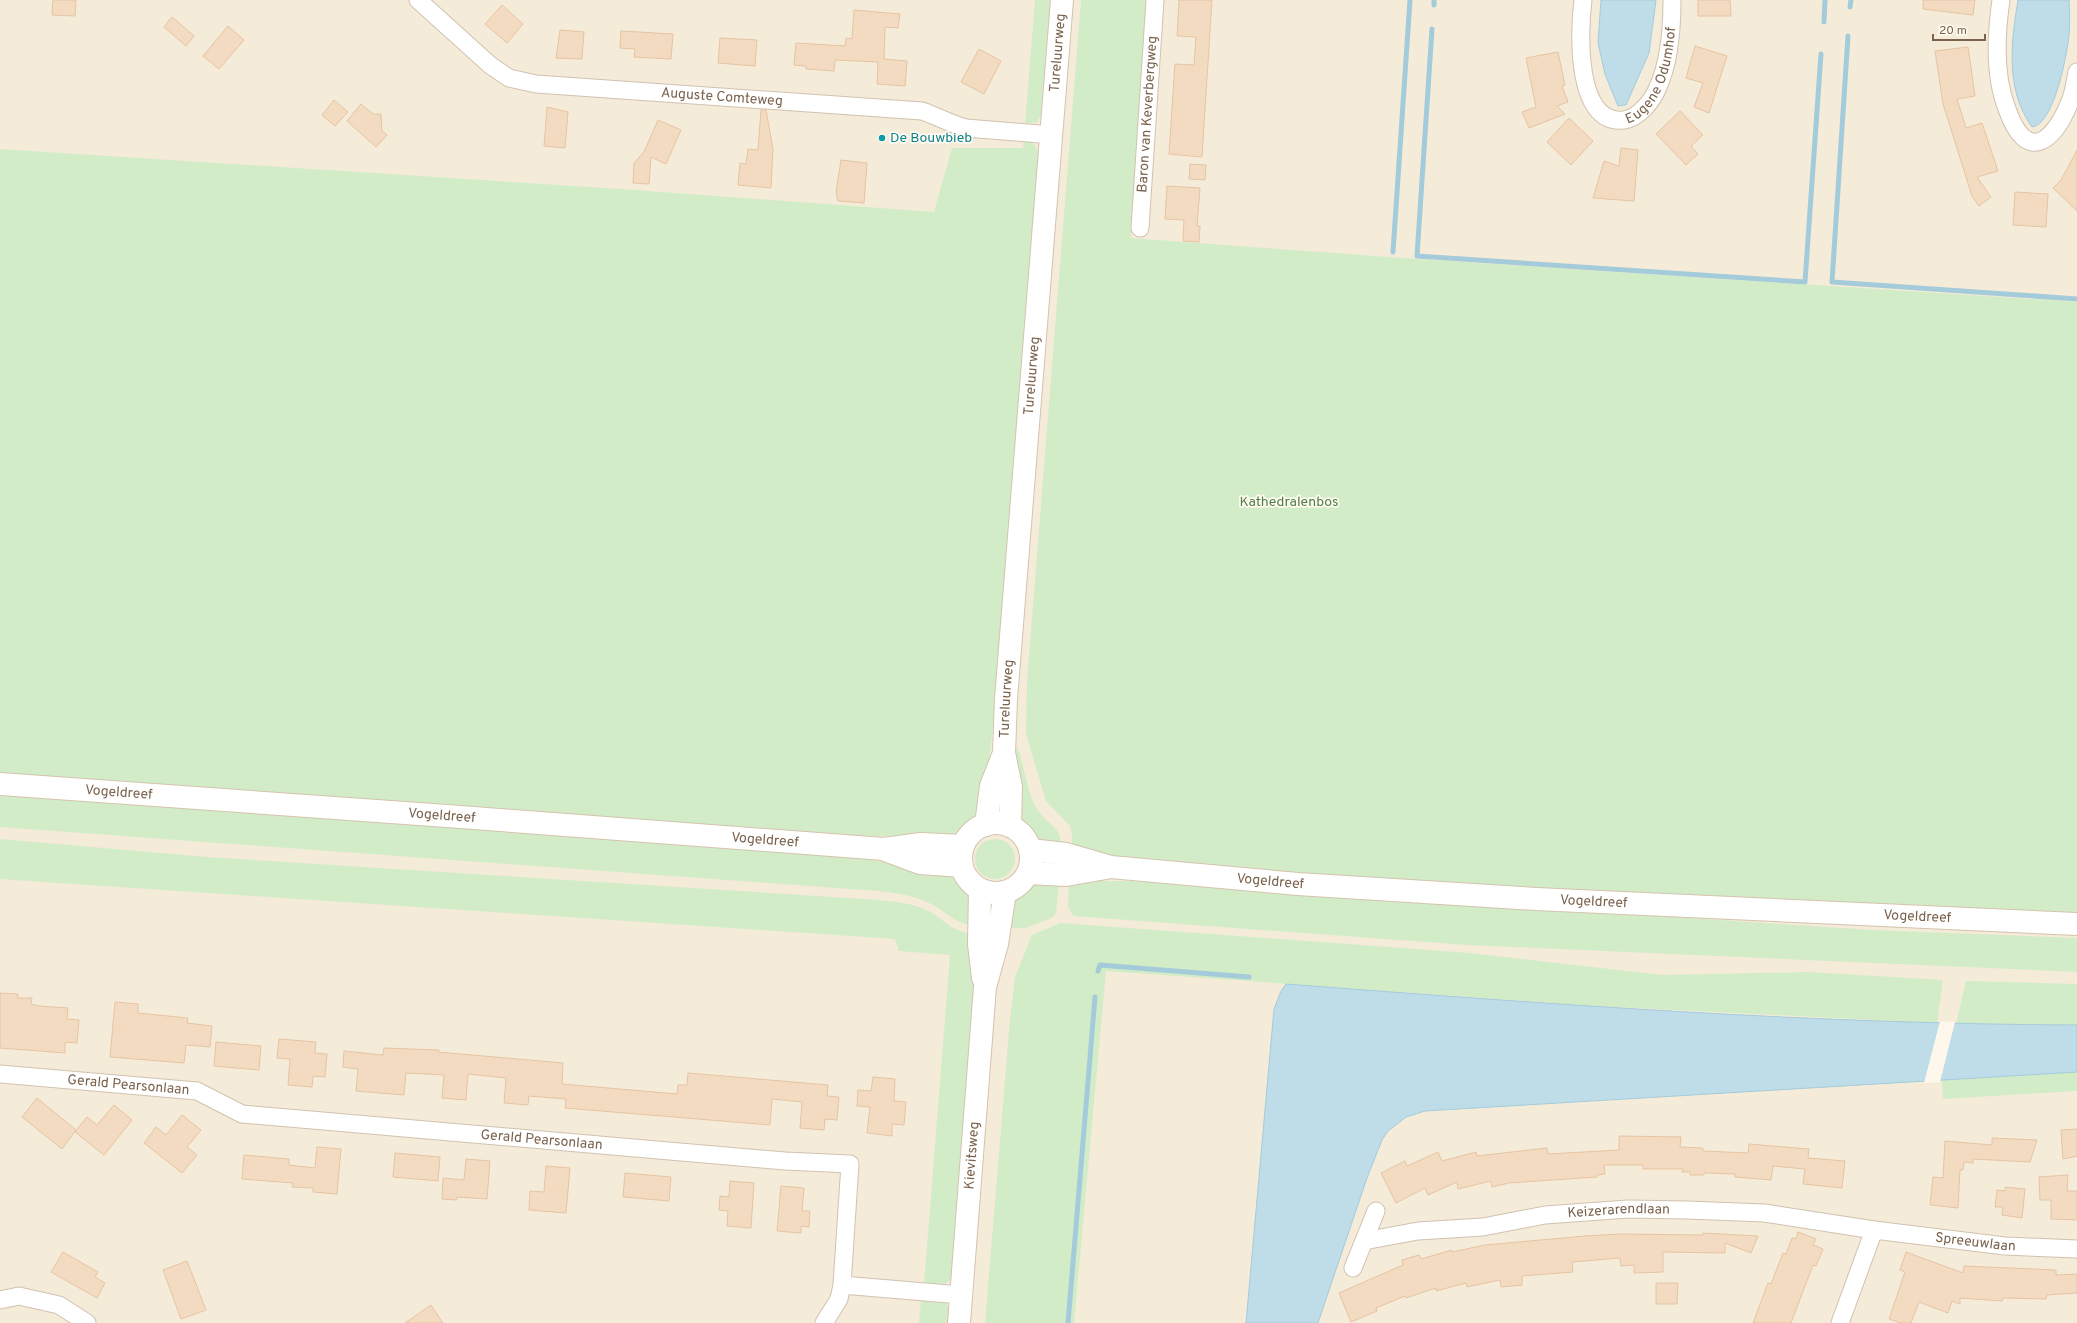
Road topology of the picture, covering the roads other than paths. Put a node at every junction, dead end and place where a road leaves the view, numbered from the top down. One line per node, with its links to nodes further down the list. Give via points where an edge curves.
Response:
1 (418, 0): 8 (street, Auguste Comteweg, via 490,66 509,78 536,84 922,111 966,128)
2 (1062, 0): 8 (main road, Tureluurweg)
3 (1155, 0): 9 (street, Baron van Keverbergweg)
4 (1583, 0): 5 (street, Eugene Odumhof, via 1579,29 1582,64 1591,99 1601,114 1614,121 1629,119 1642,111 1658,88 1672,28)
5 (1672, 0)
6 (2001, 0): 7 (street, via 1996,29 2000,77 2006,109 2023,138 2034,143 2044,141 2052,134 2072,98)
7 (2077, 72)
8 (1052, 135): 10 (main road, Tureluurweg, via 1006,700)
9 (1140, 228)
10 (1004, 753): 12 (main road, Tureluurweg, via 992,786); 13 (main road, Tureluurweg, via 1011,787)
11 (0, 784): 15 (main road, Vogeldreef, via 884,849 921,844)
12 (986, 825): 13 (main road, via 994,823); 15 (main road, via 976,829 968,837)
13 (1010, 826): 14 (main road, via 1026,840)
14 (1030, 850): 16 (main road, Vogeldreef, via 1066,854); 17 (main road)
15 (962, 856): 18 (main road, via 965,876)
16 (1111, 867): 17 (main road, Vogeldreef, via 1066,875); 20 (main road, Vogeldreef, via 1298,884 1536,899)
17 (1028, 873): 19 (main road, via 1014,888)
18 (980, 890): 19 (main road, via 997,894); 21 (main road, Kievitsweg, via 979,944)
19 (1005, 892): 21 (main road, Kievitsweg, via 997,944)
20 (2077, 924)
21 (984, 987): 29 (main road, Kievitsweg)
22 (0, 1074): 28 (street, Gerald Pearsonlaan, via 197,1091 242,1114 785,1161 850,1164)
23 (1376, 1211): 25 (street)
24 (1874, 1230): 25 (street, Keizerarendlaan, via 1764,1213 1628,1209 1545,1215 1483,1227 1418,1230); 26 (street, Spreeuwlaan, via 2005,1246); 34 (street)
25 (1364, 1241): 27 (street)
26 (2077, 1249)
27 (1353, 1268)
28 (842, 1285): 29 (street); 32 (street, via 839,1299)
29 (961, 1295): 33 (main road, Kievitsweg)
30 (0, 1300): 31 (street, via 19,1296 59,1306)
31 (87, 1323)
32 (824, 1323)
33 (959, 1323)
34 (1840, 1323)

